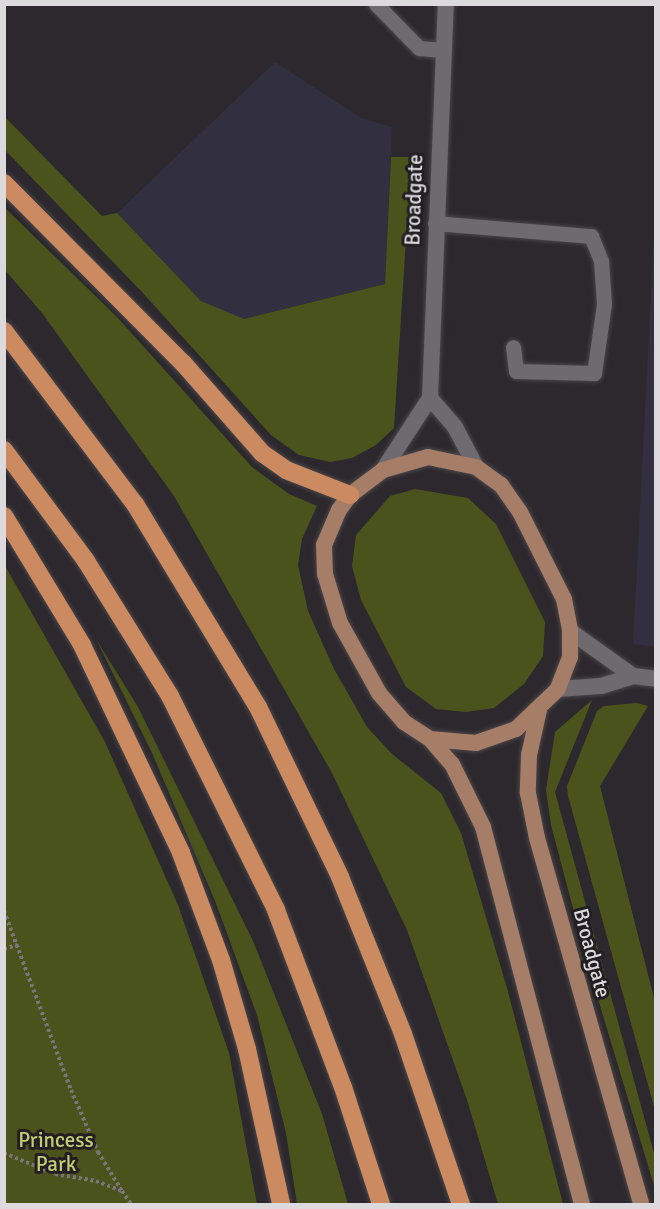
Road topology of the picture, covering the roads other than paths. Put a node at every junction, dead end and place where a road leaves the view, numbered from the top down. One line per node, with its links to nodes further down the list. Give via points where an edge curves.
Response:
1 (376, 4): 3 (lane, via 419,48)
2 (446, 4): 3 (street, Broadgate)
3 (443, 50): 5 (street, Broadgate)
4 (4, 183): 12 (highway, via 183,363 262,453 286,470)
5 (435, 223): 7 (lane, via 591,236 601,261 604,304 594,373 516,371); 8 (street, Broadgate)
6 (4, 331): 22 (highway, via 135,504 258,707 340,877 403,1034)
7 (513, 347)
8 (430, 398): 10 (street, Broadgate, via 454,427); 11 (street, Broadgate)
9 (4, 450): 21 (highway, via 86,561 176,706 276,910 344,1088)
10 (476, 467): 11 (main road, Broadgate, via 428,457); 14 (main road, Broadgate, via 501,485 520,512 564,599)
11 (383, 470): 12 (main road, Broadgate)
12 (350, 495): 19 (main road, Broadgate, via 324,545 324,574 340,623 379,693 404,722)
13 (4, 516): 20 (highway, via 82,645 181,853 247,1049)
14 (570, 631): 15 (street); 17 (main road, Broadgate, via 570,657)
15 (633, 676): 16 (street); 17 (street, via 601,686)
16 (656, 679)
17 (558, 689): 18 (main road, Broadgate)
18 (539, 710): 19 (main road, Broadgate, via 516,729 493,739 476,743); 24 (main road, Broadgate, via 529,754 528,793 537,838)
19 (430, 739): 23 (main road, Broadgate, via 452,764 483,827)
20 (281, 1204)
21 (381, 1204)
22 (461, 1204)
23 (582, 1204)
24 (641, 1204)

